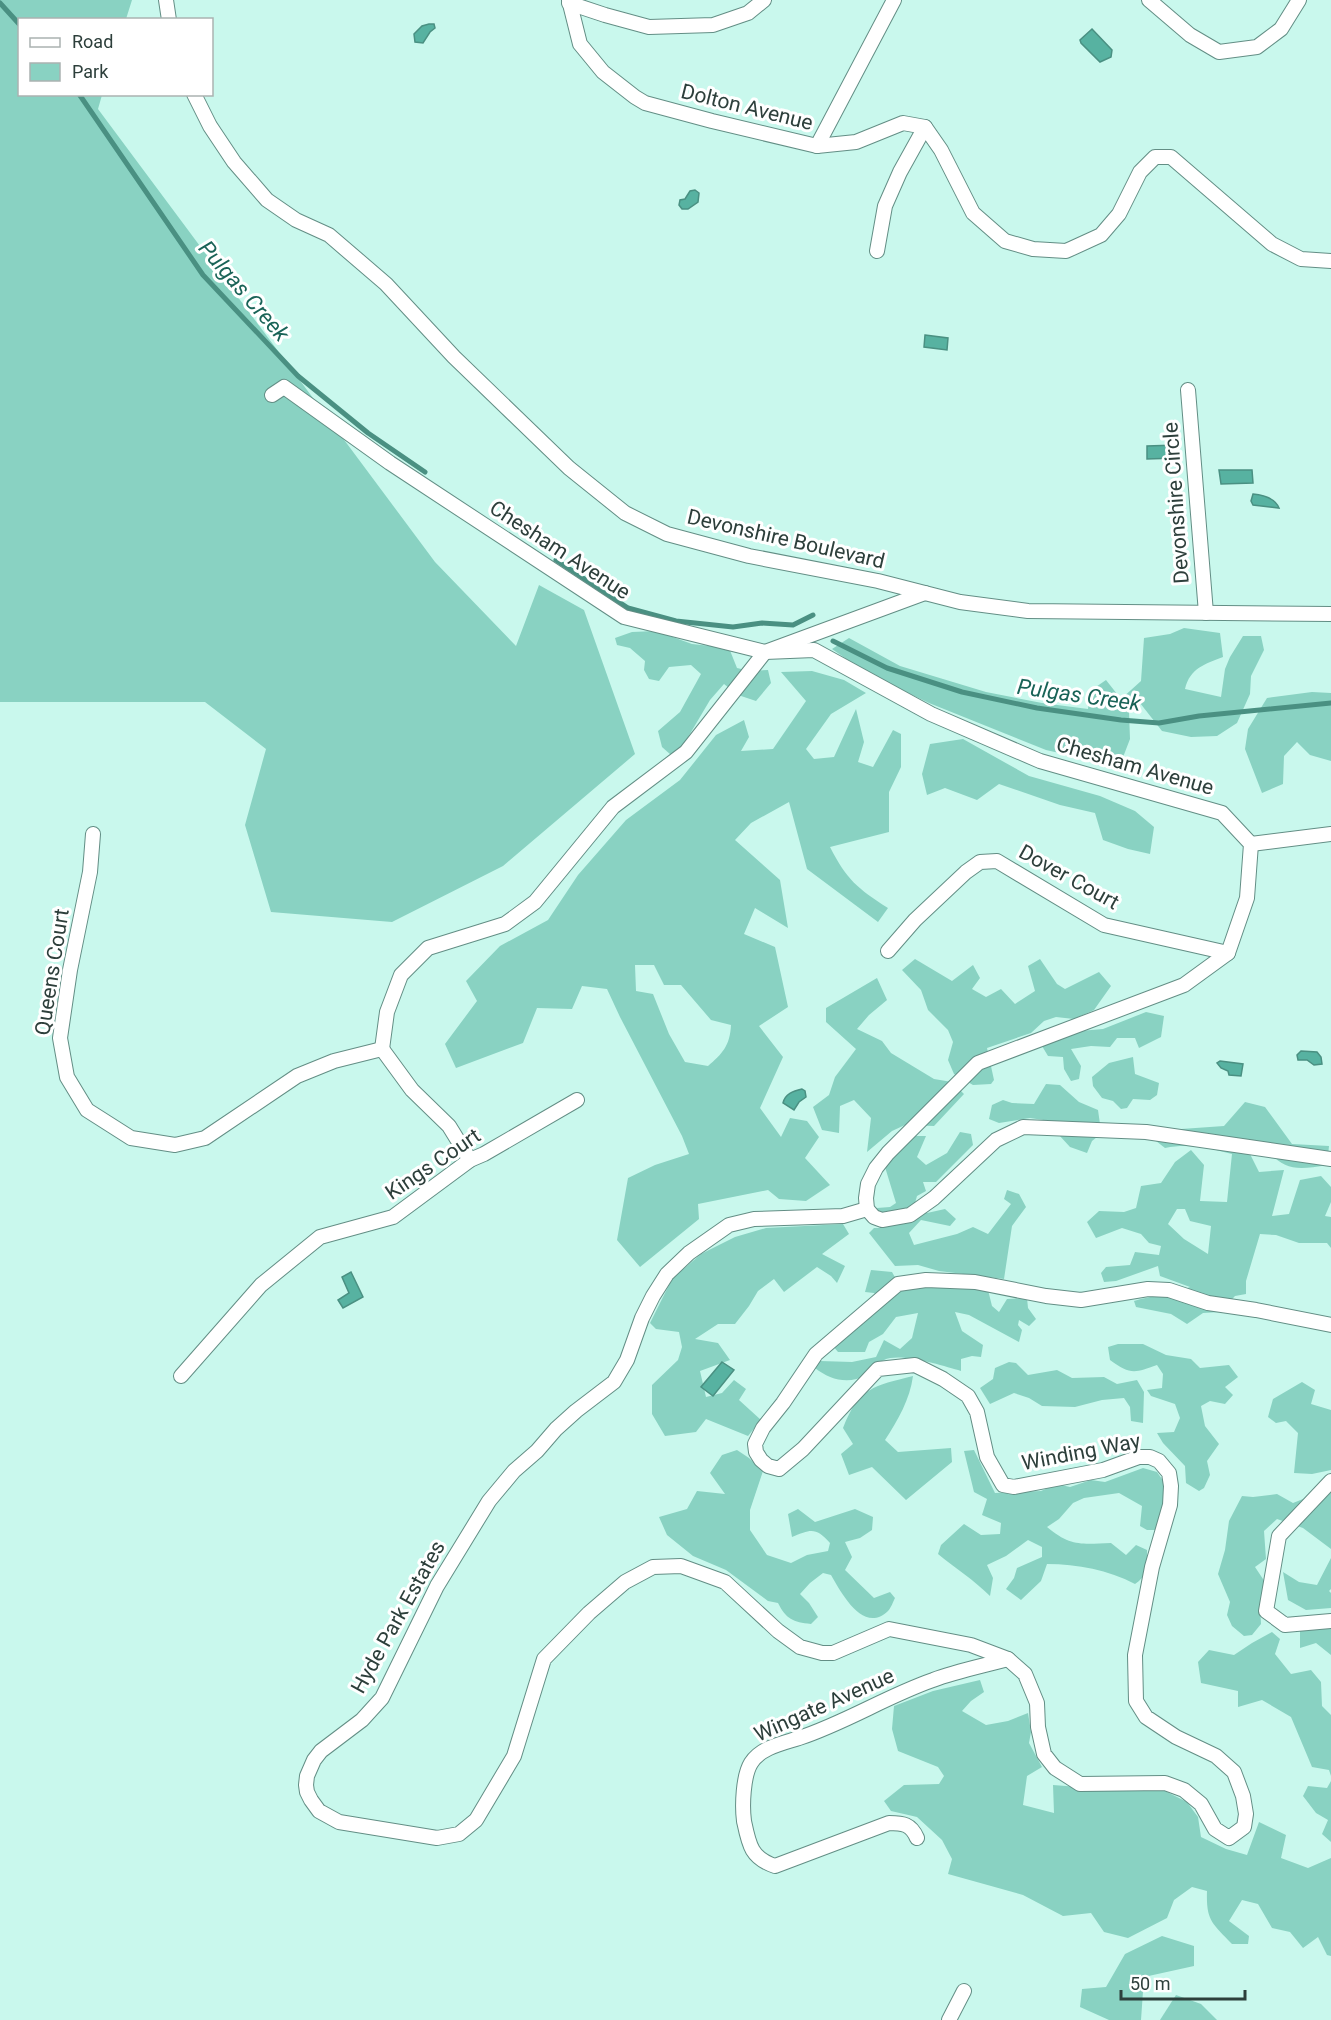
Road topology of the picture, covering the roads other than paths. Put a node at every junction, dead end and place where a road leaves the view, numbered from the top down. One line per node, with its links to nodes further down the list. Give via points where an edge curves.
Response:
1 (166, 0): 7 (street)
2 (764, 0): 6 (street, via 748,13 713,25 649,27)
3 (894, 0): 10 (street)
4 (1149, 0): 5 (street, via 1190,35 1219,52 1257,46 1281,29)
5 (1299, 0)
6 (569, 1): 10 (street, Dolton Avenue, via 580,44 603,72 645,103)
7 (169, 18)
8 (195, 96): 15 (street, Devonshire Boulevard, via 234,162 267,200 296,220 329,235 386,284 454,357 569,468 625,513 667,534 749,556)
9 (925, 127): 10 (street, Dolton Avenue, via 903,123 856,142); 11 (street, via 885,206); 12 (street, via 973,213 1005,241 1033,249 1066,251 1101,235 1119,214 1140,172 1155,157 1171,157 1272,244 1301,259)
10 (817, 146)
11 (877, 251)
12 (1331, 261)
13 (1188, 390): 16 (street, Devonshire Circle)
14 (272, 395): 18 (street, Chesham Avenue, via 284,387 390,463 624,617)
15 (925, 593): 16 (street, Devonshire Boulevard, via 1028,611); 18 (street)
16 (1206, 613): 17 (street, Devonshire Boulevard)
17 (1331, 614)
18 (765, 652): 21 (street, Chesham Avenue, via 813,650 931,714 1040,761 1222,813); 24 (street, via 686,752 613,807 535,902 506,924 428,948 401,975 387,1012)
19 (93, 834): 24 (street, Queens Court, via 90,872 60,1038 67,1077 87,1110 131,1138 175,1145 205,1138 297,1076 334,1061)
20 (1331, 834): 21 (street)
21 (1251, 844): 23 (street, via 1247,898)
22 (888, 951): 23 (street, Dover Court, via 966,872 980,862 998,861 1104,925)
23 (1228, 952): 28 (street, via 1184,985 978,1064 876,1168 868,1184)
24 (382, 1049): 27 (street, via 412,1090 449,1126)
25 (577, 1100): 27 (street, Kings Court)
26 (1331, 1159): 28 (street, via 1146,1132 1023,1127 996,1140 910,1215 882,1220)
27 (470, 1160): 30 (street, Kings Court, via 393,1217 320,1237 261,1285)
28 (867, 1209): 33 (street, Hyde Park Estates, via 843,1216 754,1219 729,1226 689,1253 667,1274 642,1318 622,1371 556,1429 489,1501 437,1586 382,1698 362,1720 321,1751 307,1776 307,1792 319,1811 339,1822 437,1838 459,1833 476,1820 514,1756 544,1659 625,1582 653,1567 681,1566 725,1582 778,1632 800,1647)
29 (1331, 1325): 34 (street, Winding Way, via 1208,1303 1168,1290 1148,1289 1081,1300 975,1282 926,1280 898,1284 816,1354 755,1444 756,1452 768,1466 779,1469 786,1464 878,1369 915,1365 968,1396 977,1412 987,1456 1003,1485 1014,1487 1103,1470 1139,1457 1159,1461 1169,1473 1170,1505 1152,1567 1135,1655 1136,1701 1146,1717 1176,1737 1216,1755 1234,1772 1243,1796 1244,1827 1228,1838 1215,1829 1200,1804 1184,1790 1165,1783 1080,1784 1055,1768 1044,1754 1036,1703 1025,1674)
30 (181, 1376)
31 (1331, 1481): 32 (street, via 1279,1536 1266,1611 1285,1625)
32 (1331, 1622)
33 (822, 1653): 34 (street, Winding Way, via 833,1653 889,1629 971,1645)
34 (1008, 1659): 35 (street, Wingate Avenue, via 933,1679 812,1734 771,1748 751,1763 743,1792 744,1820 754,1854 762,1862 775,1866 889,1822 909,1825)
35 (917, 1838)
36 (964, 1991): 37 (street)
37 (949, 2020)

